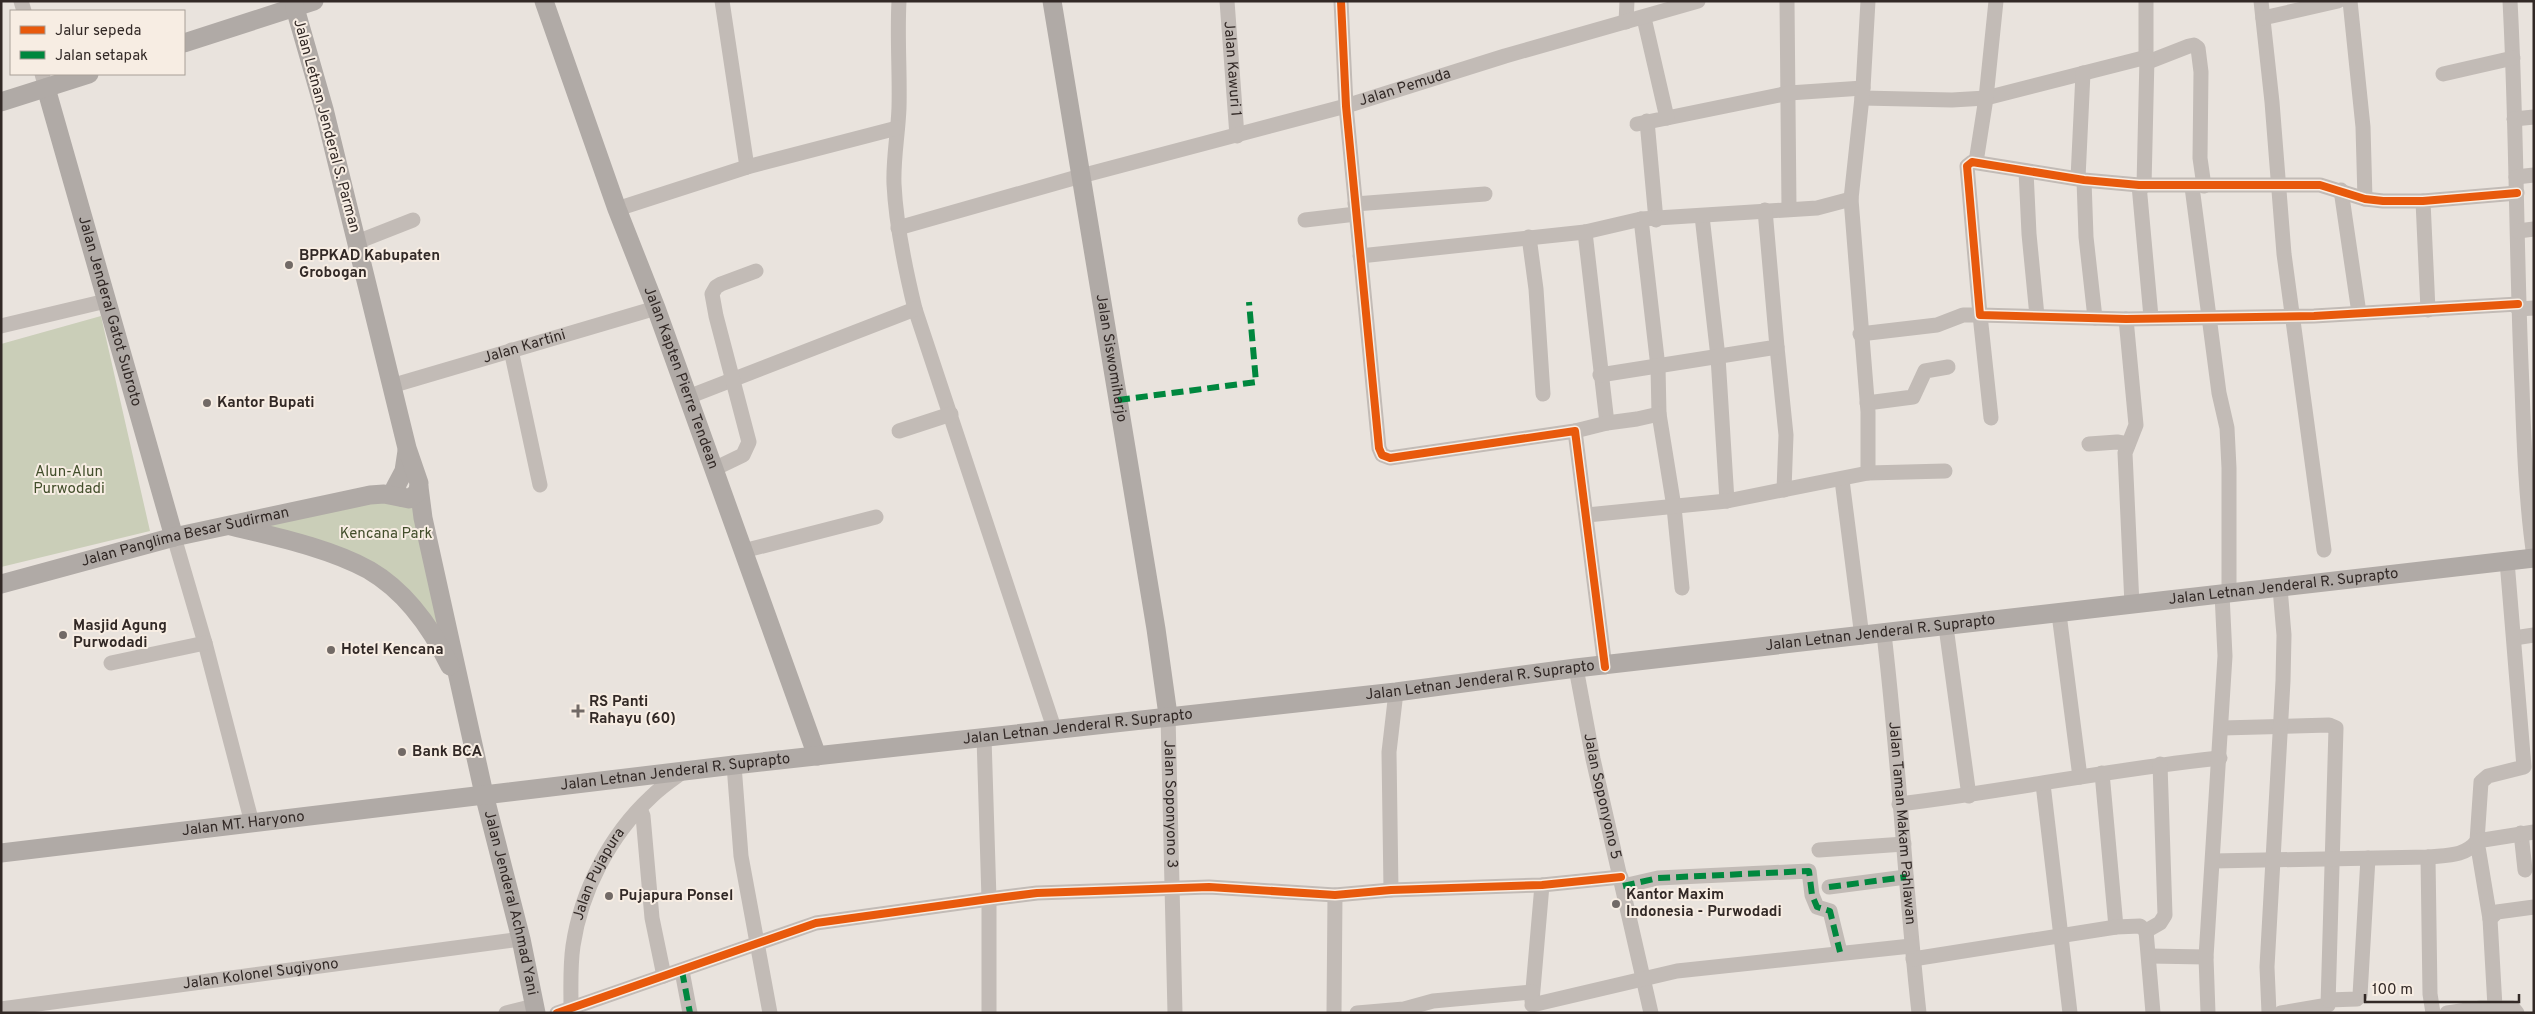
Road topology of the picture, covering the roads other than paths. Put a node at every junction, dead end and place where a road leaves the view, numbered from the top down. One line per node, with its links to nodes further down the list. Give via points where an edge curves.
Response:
1 (314, 1): 18 (main road)
2 (544, 1): 55 (main road, Jalan Kapten Pierre Tendean)
3 (722, 1): 40 (street)
4 (899, 1): 37 (street)
5 (1052, 1): 43 (main road, Jalan Siswomiharjo)
6 (1226, 1): 38 (street, Jalan Kawuri 1)
7 (1342, 1): 33 (street)
8 (1626, 1): 21 (street)
9 (1698, 1): 19 (street, Jalan Pemuda)
10 (1787, 1): 29 (street)
11 (1868, 1): 30 (street)
12 (1996, 1): 31 (street)
13 (2146, 1): 24 (street)
14 (2261, 1): 20 (street)
15 (2338, 1): 20 (street)
16 (2350, 1): 53 (street, via 2363,127)
17 (2510, 1): 23 (street)
18 (294, 4): 22 (main road); 68 (main road, Jalan Letnan Jenderal S. Parman, via 324,109)
19 (1644, 18): 21 (street, Jalan Pemuda); 35 (street)
20 (2262, 18): 46 (street)
21 (1626, 22): 33 (street, Jalan Pemuda)
22 (185, 43)
23 (2513, 58): 26 (street); 36 (street)
24 (2147, 60): 25 (street); 47 (street); 48 (street, via 2189,46 2198,48 2201,72)
25 (2083, 74): 31 (street); 45 (street)
26 (2443, 74)
27 (83, 75): 28 (main road)
28 (44, 81): 32 (main road); 71 (main road, Jalan Jenderal Gatot Subroto)
29 (1789, 93): 30 (street); 35 (street); 57 (street)
30 (1862, 93): 31 (street, via 1952,100); 52 (street)
31 (1986, 98): 39 (street)
32 (1, 102)
33 (1346, 106): 38 (street, Jalan Pemuda); 56 (street)
34 (2534, 117): 36 (street)
35 (1667, 118): 62 (street, via 1642,123)
36 (2514, 119): 44 (street)
37 (897, 128): 40 (street); 63 (street, via 894,185)
38 (1237, 136): 43 (street, Jalan Pemuda)
39 (1976, 162): 41 (street); 78 (street, via 1967,166)
40 (747, 167): 55 (street)
41 (2026, 171): 45 (street); 79 (street)
42 (2534, 174): 44 (street)
43 (1081, 176): 63 (street, Jalan Pemuda); 141 (main road, Jalan Siswomiharjo)
44 (2516, 177): 50 (street)
45 (2081, 179): 47 (street); 83 (street)
46 (2278, 184): 48 (street); 49 (street, via 2320,185); 80 (street)
47 (2141, 186): 48 (street); 81 (street)
48 (2198, 186): 82 (street)
49 (2341, 190): 53 (street); 77 (street)
50 (2517, 193): 54 (street); 65 (street)
51 (1485, 194): 56 (street)
52 (1851, 199): 57 (street, via 1817,208); 86 (street)
53 (2365, 199): 54 (street)
54 (2423, 201): 76 (street)
55 (617, 209): 73 (main road, Jalan Kapten Pierre Tendean)
56 (1356, 209): 61 (street); 69 (street)
57 (1789, 209): 58 (street)
58 (1765, 210): 59 (street); 87 (street)
59 (1702, 216): 62 (street); 89 (street)
60 (413, 220): 68 (street)
61 (1305, 220)
62 (1648, 220): 66 (street); 90 (street)
63 (898, 228): 75 (street)
64 (2534, 229): 65 (street)
65 (2518, 231): 72 (street)
66 (1585, 232): 67 (street); 92 (street)
67 (1529, 237): 69 (street); 96 (street)
68 (356, 242): 95 (main road, Jalan Letnan Jenderal S. Parman)
69 (1360, 256): 104 (street, via 1382,455 1390,458)
70 (756, 271): 93 (street, via 721,284 712,294)
71 (106, 301): 85 (street); 119 (main road, Jalan Jenderal Gatot Subroto)
72 (2518, 307): 74 (street); 76 (street); 94 (street)
73 (656, 308): 88 (street, Jalan Kartini); 97 (main road, Jalan Kapten Pierre Tendean)
74 (2534, 308)
75 (914, 309): 93 (street); 99 (street)
76 (2428, 310): 77 (street)
77 (2360, 313): 80 (street)
78 (1980, 315): 79 (street); 86 (street, via 1964,315 1937,325); 101 (street)
79 (2038, 316): 83 (street)
80 (2293, 316): 82 (street); 120 (street)
81 (2151, 317): 82 (street); 84 (street)
82 (2210, 317): 127 (street, via 2227,436)
83 (2095, 318): 84 (street)
84 (2126, 319): 106 (street, via 2136,425)
85 (1, 326)
86 (1860, 334): 98 (street)
87 (1778, 347): 89 (street); 113 (street, via 1786,434)
88 (511, 350): 95 (street, Jalan Kartini); 111 (street)
89 (1718, 357): 90 (street); 114 (street)
90 (1658, 367): 92 (street); 100 (street)
91 (1948, 367): 98 (street, via 1925,371 1913,397)
92 (1600, 375): 102 (street)
93 (734, 379): 97 (street); 107 (street, via 748,448 743,455)
94 (2528, 385): 122 (street, via 2527,513)
95 (391, 386): 112 (main road, Jalan Letnan Jenderal S. Parman, via 407,448 404,471)
96 (1543, 394)
97 (688, 397): 107 (main road, Jalan Kapten Pierre Tendean)
98 (1867, 403): 109 (street)
99 (951, 414): 103 (street); 142 (street)
100 (1660, 414): 102 (street); 115 (street)
101 (1991, 418)
102 (1607, 423): 104 (street)
103 (899, 431)
104 (1575, 431): 116 (street)
105 (2090, 444): 106 (street)
106 (2128, 444): 128 (street, via 2125,453)
107 (714, 469): 121 (main road, Jalan Kapten Pierre Tendean)
108 (1946, 471): 109 (street)
109 (1868, 473): 110 (street)
110 (1842, 480): 113 (street); 133 (street)
111 (540, 485)
112 (407, 487): 118 (main road, Jalan Panglima Besar Sudirman); 139 (main road, via 423,518)
113 (1784, 490): 114 (street)
114 (1727, 500): 115 (street)
115 (1674, 507): 116 (street); 125 (street)
116 (1587, 515): 137 (street)
117 (876, 517): 121 (street)
118 (225, 524): 119 (main road, Jalan Panglima Besar Sudirman); 139 (main road, via 285,539 369,570 398,592 427,625)
119 (174, 537): 124 (main road, Jalan Panglima Besar Sudirman); 135 (street)
120 (2324, 550)
121 (743, 551): 146 (main road, Jalan Kapten Pierre Tendean)
122 (2534, 558): 123 (main road, Jalan Letnan Jenderal R. Suprapto)
123 (2506, 561): 126 (main road, Jalan Letnan Jenderal R. Suprapto); 134 (street)
124 (1, 584)
125 (1682, 588)
126 (2280, 588): 127 (main road, Jalan Letnan Jenderal R. Suprapto); 144 (street, via 2284,635)
127 (2225, 594): 128 (main road, Jalan Letnan Jenderal R. Suprapto); 143 (street)
128 (2132, 605): 129 (main road, Jalan Letnan Jenderal R. Suprapto)
129 (2058, 614): 130 (main road, Jalan Letnan Jenderal R. Suprapto); 153 (street)
130 (1946, 627): 131 (main road, Jalan Letnan Jenderal R. Suprapto); 156 (street)
131 (1884, 634): 133 (main road, Jalan Letnan Jenderal R. Suprapto); 157 (street, Jalan Taman Makam Pahlawan)
132 (2534, 635): 134 (street)
133 (1862, 637): 137 (main road, Jalan Letnan Jenderal R. Suprapto)
134 (2514, 638): 150 (street)
135 (205, 643): 136 (street); 159 (street)
136 (111, 662)
137 (1604, 667): 138 (main road, Jalan Letnan Jenderal R. Suprapto)
138 (1576, 668): 140 (main road, Jalan Letnan Jenderal R. Suprapto); 172 (street, Jalan Soponyono 5, via 1593,759)
139 (462, 692): 155 (main road)
140 (1396, 692): 141 (main road, Jalan Letnan Jenderal R. Suprapto); 176 (street, via 1389,745)
141 (1168, 715): 142 (main road, Jalan Letnan Jenderal R. Suprapto); 175 (street, Jalan Soponyono 3)
142 (1054, 728): 145 (main road, Jalan Letnan Jenderal R. Suprapto)
143 (2222, 728): 144 (street); 147 (street)
144 (2279, 728): 167 (street, via 2329,725 2336,728); 169 (street)
145 (984, 737): 146 (main road, Jalan Letnan Jenderal R. Suprapto); 178 (street)
146 (817, 756): 148 (main road, Jalan Letnan Jenderal R. Suprapto)
147 (2220, 758): 149 (street); 168 (street)
148 (734, 764): 151 (main road, Jalan Letnan Jenderal R. Suprapto); 185 (street, via 741,856)
149 (2160, 764): 152 (street); 182 (street, via 2165,915 2160,923)
150 (2529, 766): 161 (street, via 2488,776 2481,782)
151 (684, 771): 155 (main road, Jalan Letnan Jenderal R. Suprapto); 158 (street, Jalan Pujapura)
152 (2102, 773): 153 (street); 181 (street)
153 (2080, 777): 154 (street)
154 (2043, 784): 156 (street); 183 (street)
155 (484, 794): 159 (main road, Jalan MT. Haryono); 184 (main road, Jalan Jenderal Achmad Yani)
156 (1969, 796): 157 (street)
157 (1899, 804): 162 (street, Jalan Taman Makam Pahlawan)
158 (640, 809): 191 (street, via 652,918); 199 (street, Jalan Pujapura, via 622,830 597,870 582,909)
159 (252, 823): 164 (main road, Jalan MT. Haryono)
160 (2528, 832): 161 (street); 170 (street)
161 (2477, 841): 165 (street, via 2463,853); 180 (street)
162 (1904, 844): 163 (street); 171 (street, Jalan Taman Makam Pahlawan)
163 (1819, 850)
164 (1, 853)
165 (2428, 857): 166 (street); 214 (street)
166 (2368, 858): 167 (street); 195 (street)
167 (2332, 859): 169 (street); 193 (street)
168 (2213, 861): 169 (street); 189 (street)
169 (2273, 861): 212 (street, via 2267,967)
170 (2525, 870)
171 (1906, 877): 174 (street); 187 (street, Jalan Taman Makam Pahlawan)
172 (1622, 881): 173 (street); 186 (street, via 1809,871 1812,895 1817,907 1830,911); 192 (street, Jalan Soponyono 5)
173 (1542, 885): 176 (street); 194 (street)
174 (1829, 887)
175 (1173, 888): 177 (street); 178 (street, via 1037,893); 204 (street, Jalan Soponyono 3)
176 (1391, 890): 177 (street)
177 (1335, 895): 205 (street)
178 (989, 899): 185 (street, via 816,923); 203 (street)
179 (2534, 907): 180 (street, via 2497,912)
180 (2490, 919): 196 (street)
181 (2116, 927): 182 (street, via 2134,925); 183 (street)
182 (2146, 931): 188 (street)
183 (2060, 936): 187 (street); 209 (street)
184 (521, 939): 197 (street, Jalan Kolonel Sugiyono); 198 (main road, Jalan Jenderal Achmad Yani)
185 (758, 943): 190 (street); 202 (street)
186 (1840, 952): 187 (street); 192 (street)
187 (1912, 952): 208 (street, Jalan Taman Makam Pahlawan)
188 (2149, 956): 189 (street); 210 (street)
189 (2206, 957): 211 (street)
190 (682, 971): 191 (street); 201 (street)
191 (664, 976): 199 (street)
192 (1643, 979): 194 (street); 207 (street, Jalan Soponyono 5)
193 (2328, 1000): 195 (street); 213 (street, via 2326,1006)
194 (1532, 1004): 206 (street, via 1433,1001 1404,1009)
195 (2357, 1006)
196 (2495, 1007): 215 (street); 216 (street, via 2513,1008)
197 (1, 1009)
198 (535, 1009): 200 (street)
199 (564, 1010)
200 (506, 1013)
201 (690, 1013)
202 (770, 1013)
203 (989, 1013)
204 (1175, 1013)
205 (1334, 1013)
206 (1357, 1013)
207 (1651, 1013)
208 (1919, 1013)
209 (2070, 1013)
210 (2153, 1013)
211 (2208, 1013)
212 (2269, 1013)
213 (2281, 1013)
214 (2433, 1013)
215 (2446, 1013)
216 (2517, 1013)

